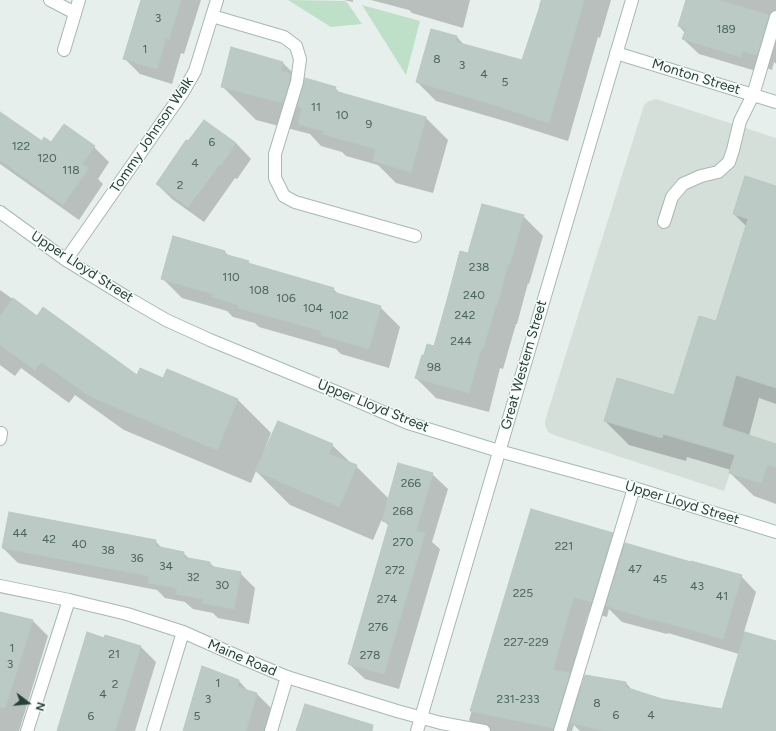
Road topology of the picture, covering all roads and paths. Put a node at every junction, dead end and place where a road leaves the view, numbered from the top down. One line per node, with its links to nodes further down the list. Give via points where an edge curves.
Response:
1 (50, 0): 5 (street)
2 (79, 0): 5 (street)
3 (217, 0): 6 (street, Tommy Johnson Walk)
4 (632, 0): 9 (street, Great Western Street)
5 (75, 13): 8 (street)
6 (212, 16): 14 (street, via 284,37 296,46 300,59 297,82 275,154 274,178 284,196 295,202); 15 (street, Tommy Johnson Walk, via 195,71 183,92)
7 (776, 17): 10 (street)
8 (64, 50)
9 (616, 53): 10 (street, Monton Street); 16 (street, Great Western Street)
10 (753, 95): 11 (street, Monton Street); 13 (street, via 740,121 728,162 718,172 683,184 672,197)
11 (776, 102)
12 (0, 212): 15 (street, Upper Lloyd Street)
13 (664, 222)
14 (415, 236)
15 (66, 260): 16 (street, Upper Lloyd Street, via 166,320 210,340 408,423)
16 (499, 451): 17 (street, Upper Lloyd Street); 23 (street, Great Western Street)
17 (634, 488): 18 (street, Upper Lloyd Street); 29 (street)
18 (776, 532)
19 (0, 586): 20 (street, Maine Road)
20 (69, 600): 21 (street, Maine Road, via 127,614); 24 (street)
21 (183, 632): 22 (street, Maine Road); 25 (street)
22 (287, 677): 23 (street, Maine Road); 26 (street)
23 (421, 717): 27 (street, Great Western Street); 28 (street, Maine Road)
24 (27, 731)
25 (153, 731)
26 (271, 731)
27 (417, 731)
28 (484, 731)
29 (560, 731)

